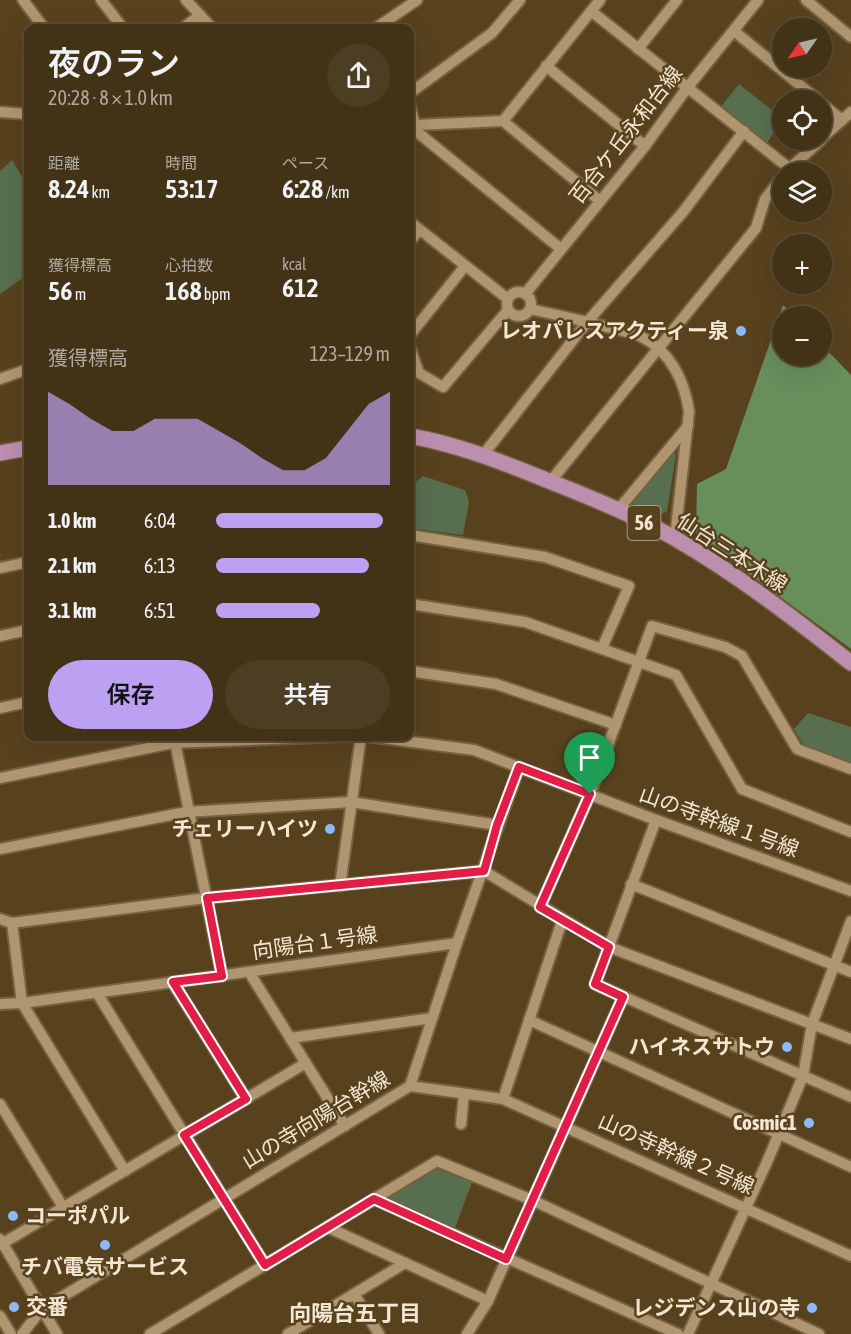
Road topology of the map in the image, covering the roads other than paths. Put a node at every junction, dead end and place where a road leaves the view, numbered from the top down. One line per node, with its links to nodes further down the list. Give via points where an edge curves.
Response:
1 (23, 0): 12 (street)
2 (101, 0): 13 (street)
3 (186, 0): 11 (street)
4 (417, 0): 16 (street)
5 (520, 0): 22 (street, via 492,33)
6 (600, 0): 10 (street)
7 (677, 0): 19 (street)
8 (758, 0): 17 (street, 百合ケ丘永和台線)
9 (806, 0): 18 (street)
10 (591, 10): 19 (street); 20 (street)
11 (200, 15): 14 (street); 15 (street)
12 (41, 24)
13 (120, 24)
14 (188, 24)
15 (208, 24)
16 (382, 24)
17 (734, 31): 21 (street, 百合ケ丘永和台線); 23 (street)
18 (851, 37)
19 (638, 49): 21 (street)
20 (546, 66): 29 (street); 34 (street)
21 (687, 88): 33 (street); 34 (street, 百合ケ丘永和台線)
22 (414, 90)
23 (806, 90)
24 (0, 112): 27 (street)
25 (832, 112): 28 (street)
26 (851, 112): 28 (street)
27 (24, 114)
28 (842, 120): 32 (street)
29 (503, 121): 30 (street); 39 (street)
30 (414, 127)
31 (414, 129): 43 (street)
32 (832, 129)
33 (744, 130): 36 (street); 48 (street, via 683,212)
34 (645, 146): 39 (street, 百合ケ丘永和台線)
35 (809, 150): 37 (street)
36 (776, 162)
37 (797, 162)
38 (772, 190): 50 (street, via 756,228)
39 (600, 201): 43 (street, 百合ケ丘永和台線)
40 (414, 226): 41 (street)
41 (419, 230): 42 (street); 44 (street)
42 (414, 236)
43 (561, 249): 45 (street, 百合ケ丘永和台線)
44 (465, 266): 46 (street); 49 (street)
45 (525, 294): 46 (street, via 518,292); 47 (street, via 531,302)
46 (508, 304): 47 (street, via 518,316); 51 (street, via 443,387 419,374)
47 (530, 309): 48 (street)
48 (588, 321): 50 (street, via 642,337); 58 (street)
49 (414, 330)
50 (657, 348): 54 (street, via 681,376 687,396); 59 (street)
51 (414, 360)
52 (24, 370): 53 (street)
53 (0, 379)
54 (688, 426): 60 (street); 62 (street)
55 (414, 437): 58 (main road, 仙台三本木線 / 56)
56 (24, 449): 57 (main road)
57 (0, 453)
58 (483, 455): 59 (main road, 仙台三本木線 / 56)
59 (550, 482): 60 (main road, 仙台三本木線 / 56)
60 (618, 510): 62 (main road, 仙台三本木線 / 56)
61 (414, 536): 68 (street, via 545,557 629,586)
62 (675, 538): 70 (main road, 仙台三本木線 / 56, via 761,595)
63 (24, 563): 64 (street)
64 (0, 568)
65 (414, 605): 68 (street, via 525,622)
66 (24, 631): 67 (street)
67 (0, 636)
68 (602, 648): 69 (street)
69 (639, 662): 74 (street); 80 (street, via 652,626 742,656 797,748); 87 (street, via 676,675 742,789)
70 (851, 663)
71 (414, 672): 74 (street, via 496,684)
72 (24, 703): 73 (street)
73 (0, 708)
74 (616, 725): 82 (street)
75 (170, 741): 81 (street)
76 (175, 741): 84 (street)
77 (360, 741): 83 (street)
78 (405, 741): 79 (street, 山の寺幹線１号線, via 474,750)
79 (519, 767): 82 (street, 山の寺幹線１号線); 86 (street, 山の寺向陽台幹線)
80 (851, 769)
81 (0, 778)
82 (590, 794): 85 (street, 山の寺幹線１号線); 94 (street)
83 (351, 802): 84 (street); 86 (street); 91 (street)
84 (189, 812): 88 (street); 93 (street)
85 (656, 820): 90 (street); 92 (street, 山の寺幹線１号線)
86 (497, 825): 89 (street, 山の寺向陽台幹線)
87 (851, 832)
88 (0, 849)
89 (484, 871): 91 (street); 94 (street); 99 (street, 山の寺向陽台幹線)
90 (631, 884): 100 (street); 101 (street)
91 (340, 885): 93 (street)
92 (851, 891)
93 (207, 898): 98 (street); 104 (street)
94 (540, 907): 96 (street)
95 (0, 919): 98 (street)
96 (562, 921): 100 (street); 111 (street)
97 (851, 921): 101 (street)
98 (12, 923): 108 (street)
99 (457, 944): 102 (street, 向陽台１号線); 110 (street, 山の寺向陽台幹線)
100 (609, 947): 107 (street, via 595,984); 112 (street)
101 (835, 966): 103 (street); 112 (street)
102 (249, 972): 104 (street, 向陽台１号線); 113 (street)
103 (851, 972)
104 (222, 976): 105 (street, 向陽台１号線)
105 (173, 982): 106 (street, 向陽台１号線); 121 (street)
106 (97, 993): 108 (street, 向陽台１号線); 128 (street)
107 (623, 997): 115 (street); 117 (street)
108 (22, 1003): 109 (street, 向陽台１号線); 130 (street)
109 (0, 1004)
110 (432, 1018): 113 (street); 118 (street, 山の寺向陽台幹線)
111 (529, 1020): 115 (street); 122 (street)
112 (812, 1024): 114 (street); 117 (street)
113 (290, 1038): 116 (street)
114 (851, 1039)
115 (598, 1053): 126 (street); 127 (street)
116 (306, 1063): 121 (street); 125 (street)
117 (803, 1076): 120 (street); 127 (street)
118 (410, 1086): 119 (street, 山の寺幹線２号線); 125 (street, 山の寺向陽台幹線)
119 (464, 1094): 122 (street, 山の寺幹線２号線); 124 (street)
120 (851, 1097)
121 (246, 1099): 128 (street)
122 (503, 1099): 126 (street, 山の寺幹線２号線)
123 (0, 1104): 134 (street)
124 (462, 1124)
125 (345, 1126): 131 (street, 山の寺向陽台幹線)
126 (565, 1126): 133 (street); 135 (street, 山の寺幹線２号線)
127 (779, 1134): 129 (street); 135 (street)
128 (184, 1135): 130 (street); 131 (street)
129 (851, 1167)
130 (124, 1171): 134 (street)
131 (224, 1198): 141 (street); 145 (street, 山の寺向陽台幹線)
132 (374, 1199): 133 (street, via 437,1161); 136 (street); 139 (street)
133 (532, 1200): 139 (street); 142 (street)
134 (63, 1207): 137 (street)
135 (747, 1207): 138 (street, 山の寺幹線２号線); 142 (street)
136 (327, 1227): 140 (street); 141 (street)
137 (1, 1242): 145 (street)
138 (851, 1256)
139 (506, 1259): 144 (street); 154 (street)
140 (405, 1263): 143 (street); 144 (street)
141 (265, 1265): 151 (street)
142 (711, 1282): 155 (street); 156 (street)
143 (354, 1294): 147 (street); 152 (street)
144 (488, 1301): 153 (street)
145 (42, 1309): 149 (street, 山の寺向陽台幹線); 150 (street)
146 (0, 1316): 148 (street)
147 (292, 1333)
148 (11, 1334)
149 (22, 1334)
150 (57, 1334)
151 (150, 1334)
152 (379, 1334)
153 (467, 1334)
154 (678, 1334)
155 (688, 1334)
156 (819, 1334)

